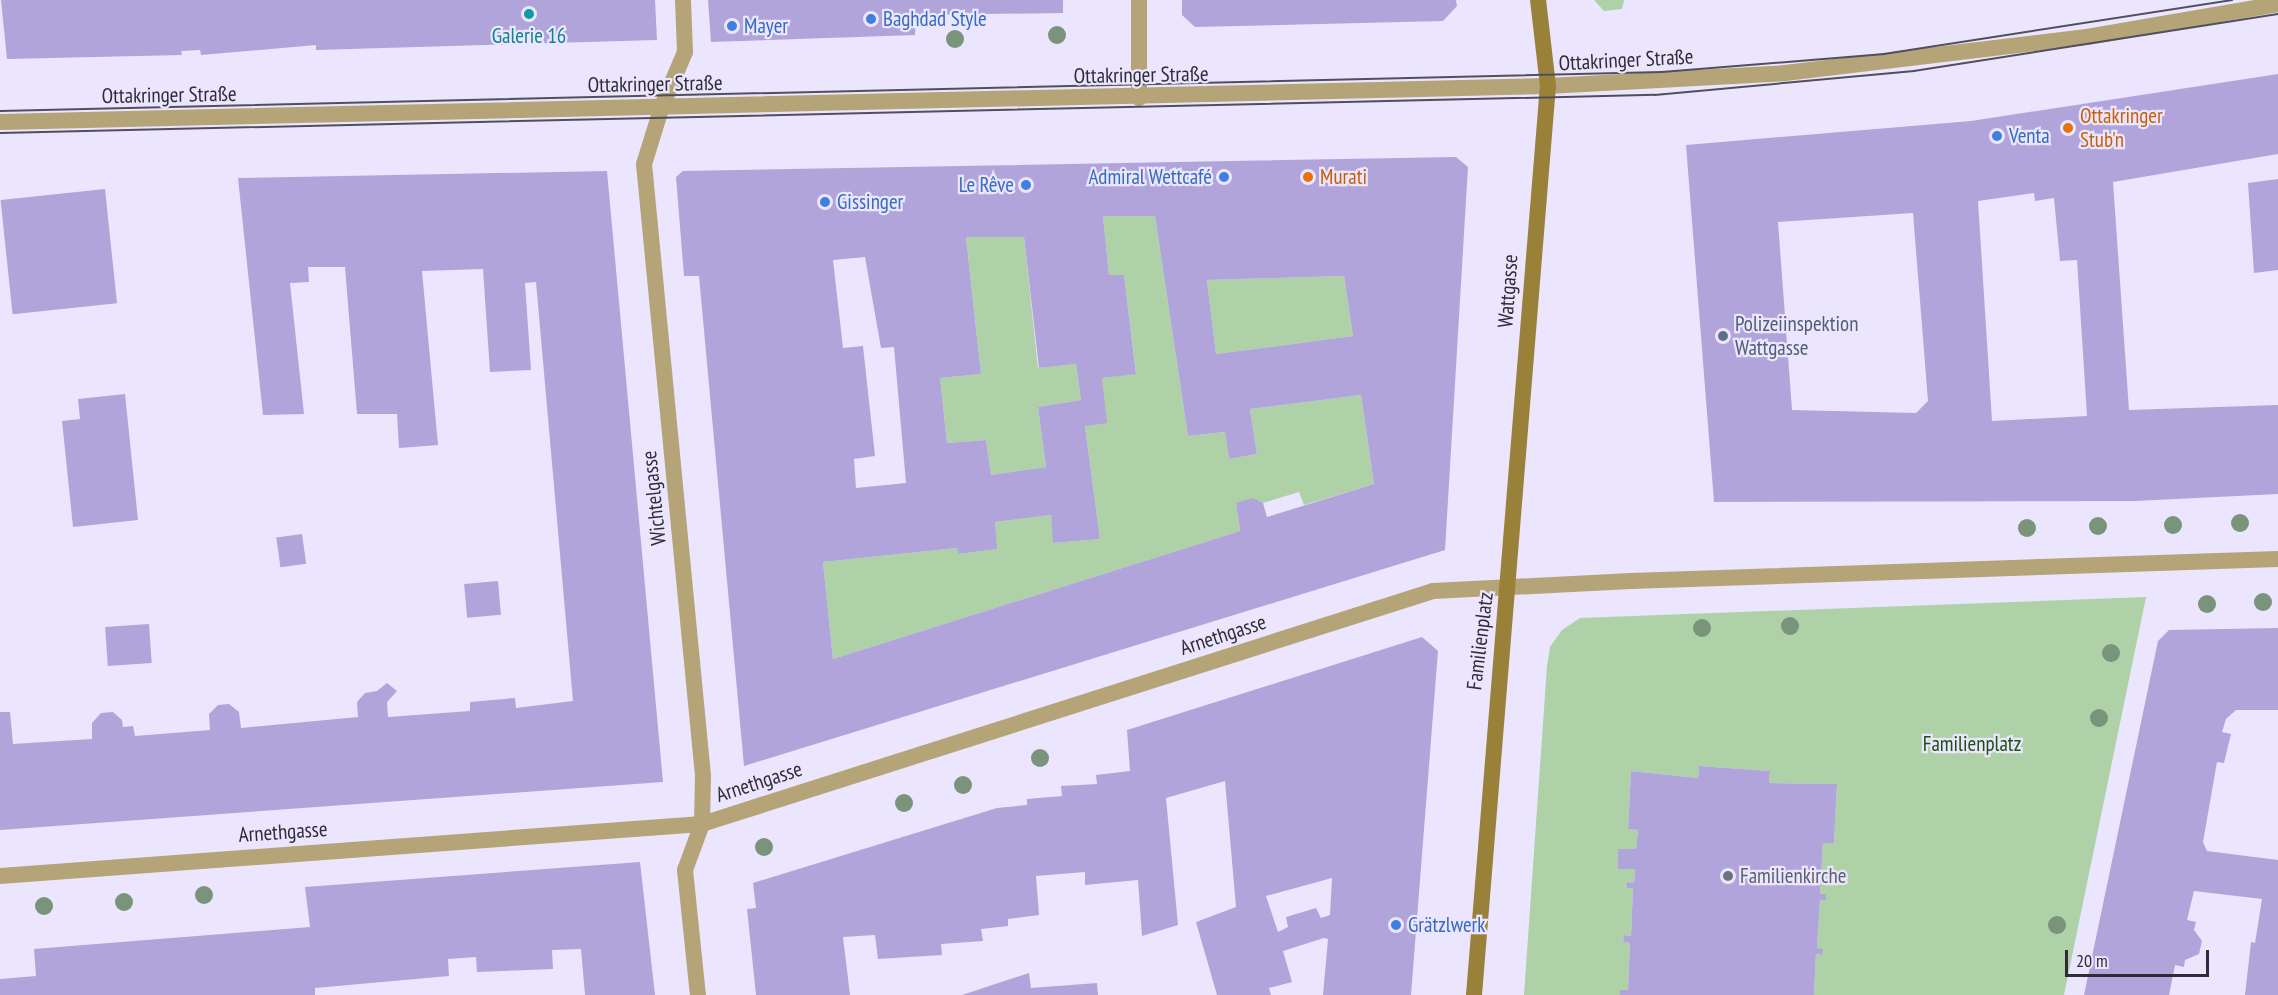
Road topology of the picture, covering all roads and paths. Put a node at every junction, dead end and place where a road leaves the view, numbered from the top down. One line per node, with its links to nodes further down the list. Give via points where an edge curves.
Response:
1 (683, 0): 7 (street, Wichtelgasse, via 686,52)
2 (1139, 0): 6 (street)
3 (1538, 0): 5 (main road, Wattgasse)
4 (2278, 4): 5 (street, Ottakringer Straße, via 2087,38 1785,73)
5 (1548, 86): 6 (street, Ottakringer Straße); 10 (main road, Wattgasse)
6 (1139, 98): 7 (street, Ottakringer Straße)
7 (662, 106): 8 (street, Ottakringer Straße); 11 (street, Wichtelgasse, via 644,164 704,776)
8 (0, 122)
9 (2278, 559): 10 (street, Familienplatz)
10 (1504, 586): 11 (street, Arnethgasse, via 1433,591); 14 (main road, Familienplatz)
11 (702, 824): 12 (street, Arnethgasse); 13 (street, Wichtelgasse, via 685,870)
12 (0, 876)
13 (698, 995)
14 (1474, 995)

